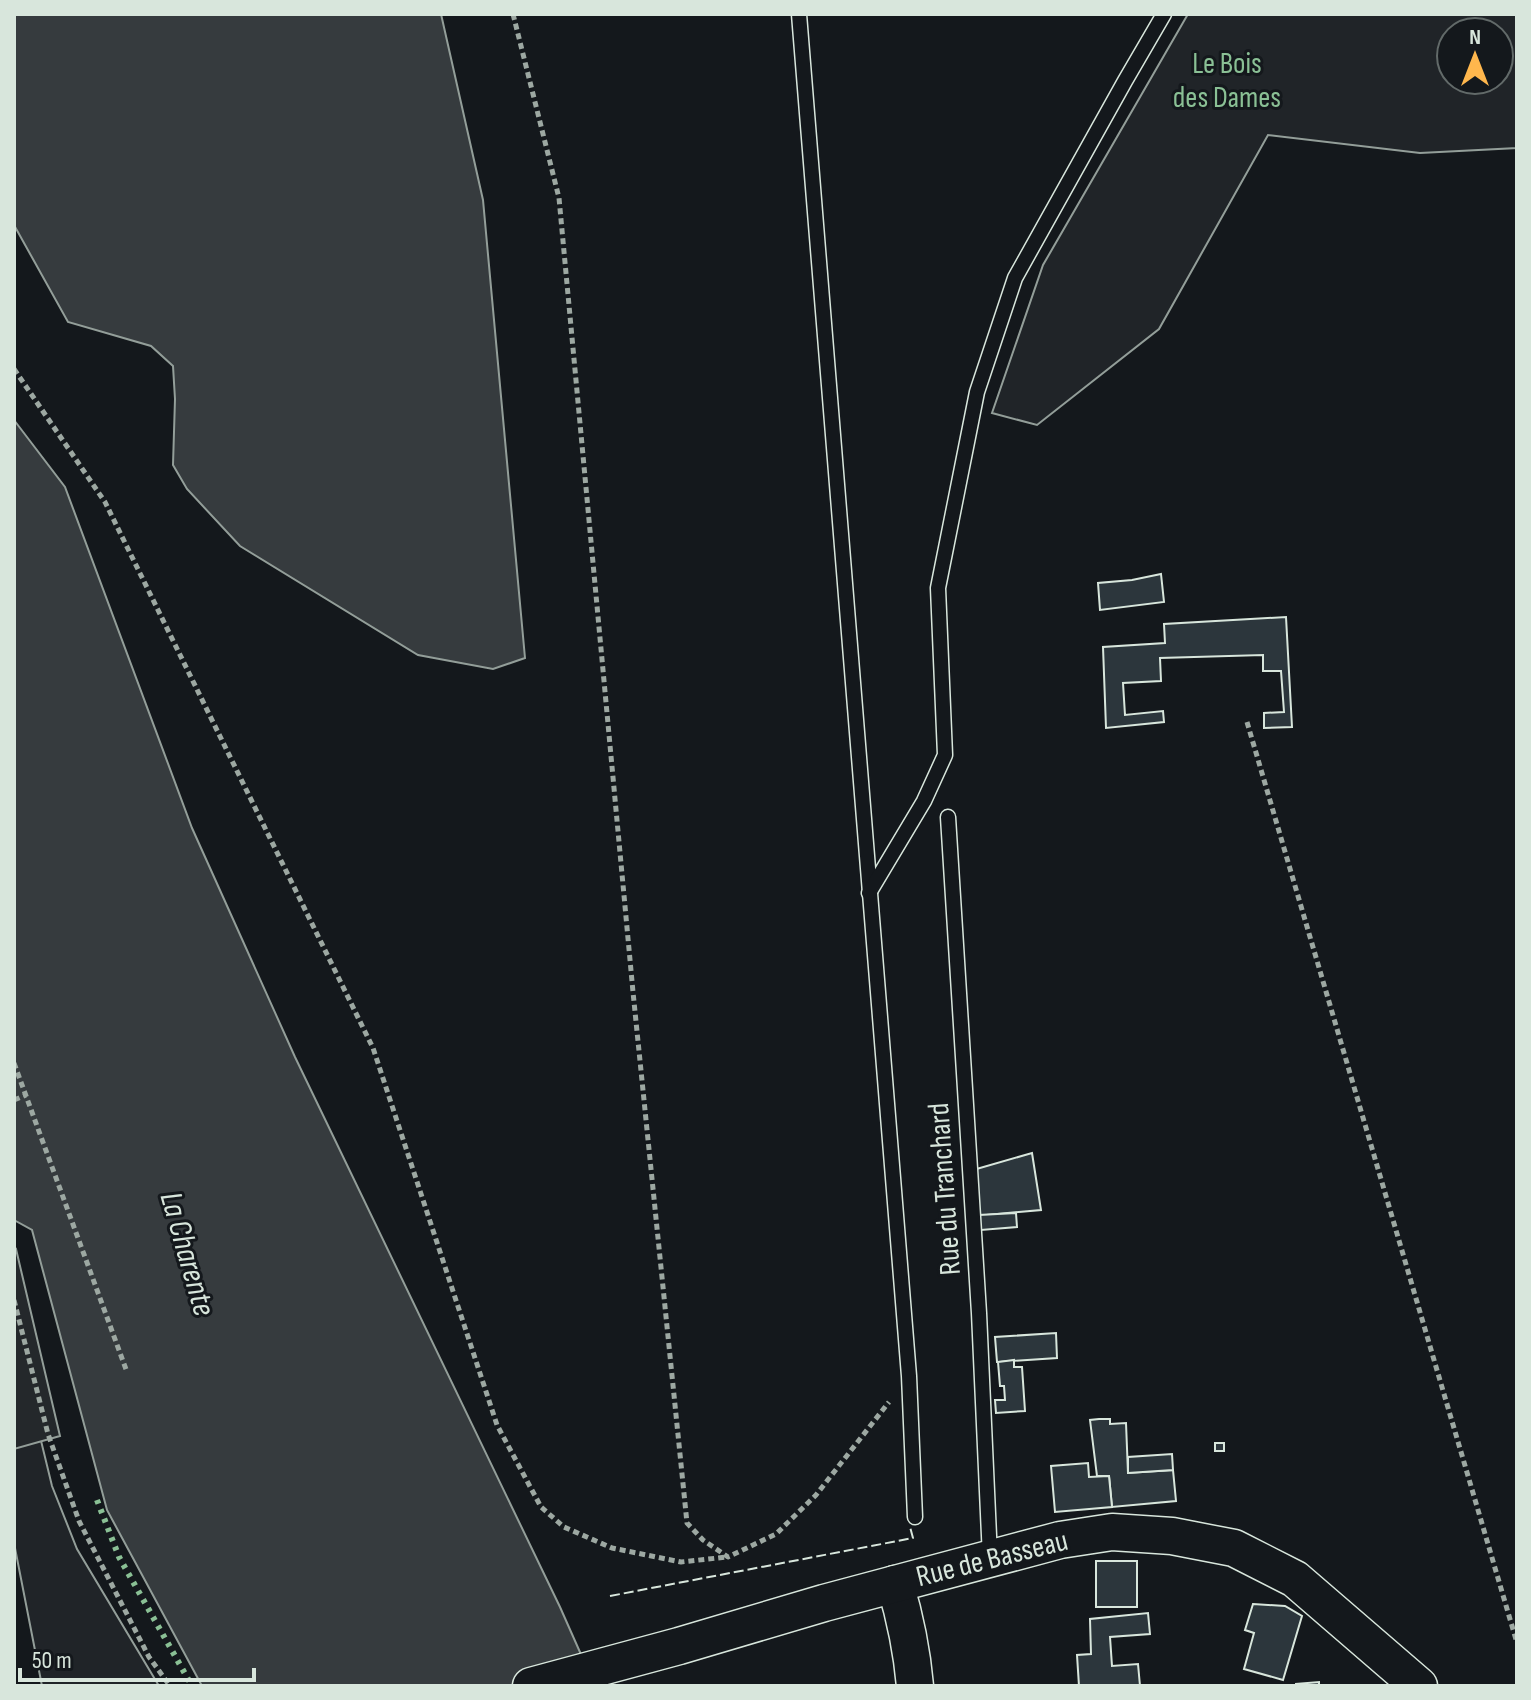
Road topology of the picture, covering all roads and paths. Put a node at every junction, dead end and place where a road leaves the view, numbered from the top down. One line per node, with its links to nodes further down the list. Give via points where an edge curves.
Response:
1 (513, 14): 15 (path, via 559,198 687,1523)
2 (799, 14): 7 (lane)
3 (1164, 14): 7 (lane, via 1015,278 977,392 938,588 945,755)
4 (14, 369): 15 (path, via 105,502 373,1048 497,1425 541,1507 564,1527 612,1548 681,1562)
5 (1247, 722): 18 (path)
6 (948, 817): 16 (lane, Rue du Tranchard)
7 (869, 893): 13 (lane)
8 (14, 1063): 9 (path)
9 (26, 1095): 10 (path); 12 (path)
10 (14, 1100)
11 (14, 1300): 19 (path, via 48,1434 79,1521 149,1657)
12 (127, 1372)
13 (909, 1376): 14 (lane); 15 (path, via 816,1495 776,1534)
14 (915, 1517)
15 (728, 1557)
16 (990, 1559): 17 (street, Rue de Basseau); 22 (street, Rue de Basseau, via 1112,1532 1234,1548 1295,1579)
17 (895, 1584): 20 (street, Rue de Basseau); 21 (street)
18 (1517, 1643)
19 (170, 1686)
20 (531, 1686)
21 (915, 1686)
22 (1419, 1686)

